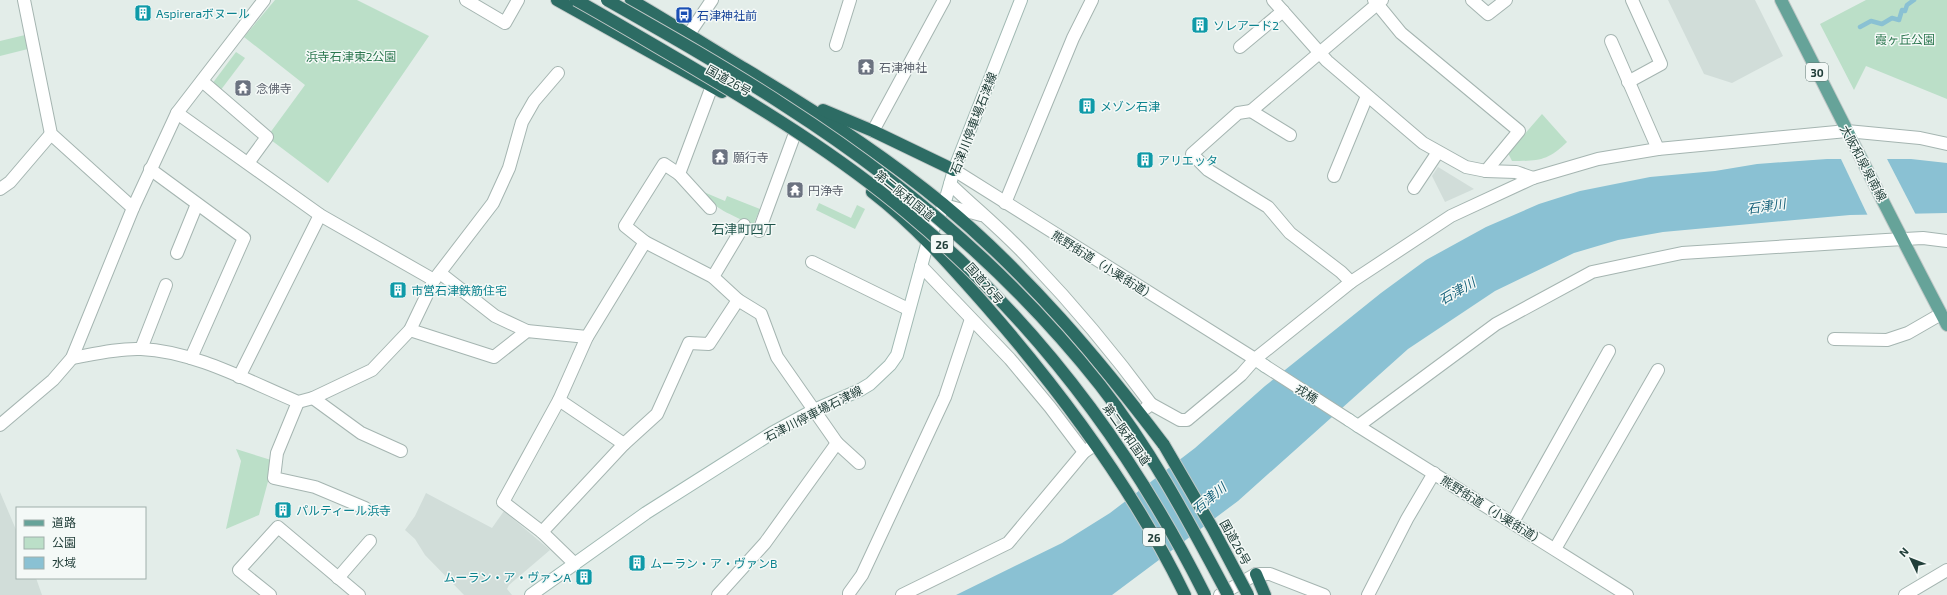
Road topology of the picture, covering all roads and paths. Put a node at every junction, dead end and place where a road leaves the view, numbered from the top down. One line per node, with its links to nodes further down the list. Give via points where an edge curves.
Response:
1 (24, 0): 36 (street)
2 (264, 0): 27 (street)
3 (466, 0): 4 (street, via 505,24)
4 (518, 0)
5 (557, 0): 29 (highway, 国道26号 / 26)
6 (576, 0): 114 (highway, 第二阪和国道 / 26, bridge, via 794,129 908,213 963,263 1074,384 1143,483)
7 (607, 0): 116 (highway, 第二阪和国道 / 26, bridge, via 755,87 871,165 941,222 998,275 1055,332 1121,413 1176,498)
8 (631, 0): 21 (highway, 国道26号 / 26)
9 (712, 0): 21 (street)
10 (850, 0): 23 (street)
11 (944, 0): 35 (street)
12 (1021, 0): 44 (street, 石津川停車場石津線)
13 (1092, 0): 52 (street, via 1073,38)
14 (1274, 0): 20 (street)
15 (1472, 0): 16 (street, via 1488,14)
16 (1506, 0)
17 (1632, 0): 28 (street, via 1661,64)
18 (1781, 0): 34 (main road, 大阪和泉泉南線 / 30)
19 (1378, 1): 25 (street); 45 (street, via 1401,33 1519,131)
20 (1283, 11): 24 (street); 25 (street)
21 (689, 34): 30 (highway, 国道26号 / 26)
22 (1611, 41): 28 (street)
23 (836, 45)
24 (1240, 47)
25 (1319, 52): 31 (street); 32 (street)
26 (558, 73): 68 (street, via 534,101 522,122 509,168 493,204)
27 (202, 82): 33 (street); 42 (street, via 266,137)
28 (1628, 82): 40 (street)
29 (712, 86): 38 (highway, 国道26号 / 26); 46 (street)
30 (787, 94): 35 (highway); 54 (highway, 国道26号 / 26, via 880,155)
31 (1367, 96): 41 (street, via 1423,143); 47 (street)
32 (1251, 111): 37 (street); 70 (street, via 1238,113 1192,154 1208,170 1268,207 1290,233)
33 (177, 113): 42 (street); 43 (street)
34 (1847, 130): 39 (street, via 1920,138); 40 (street); 61 (main road, 大阪和泉泉南線 / 30)
35 (873, 131): 44 (highway)
36 (51, 134): 51 (street, via 10,182); 55 (street)
37 (1290, 135)
38 (794, 136): 60 (street); 62 (highway, 国道26号 / 26, via 873,193)
39 (1947, 144)
40 (1658, 149): 48 (street, via 1598,159)
41 (1438, 152): 45 (street, via 1466,167); 50 (street)
42 (248, 163): 57 (street)
43 (150, 170): 53 (street); 55 (street)
44 (954, 170): 49 (street, 石津川停車場石津線); 52 (street, 熊野街道（小栗街道）)
45 (1486, 171): 48 (street, via 1516,172)
46 (679, 174): 56 (street); 64 (street, via 664,164 626,226)
47 (1334, 176)
48 (1533, 178): 70 (street, via 1451,216)
49 (950, 184): 54 (street, 石津川停車場石津線); 58 (street)
50 (1414, 188)
51 (0, 189)
52 (1005, 203): 84 (street, 熊野街道（小栗街道）)
53 (198, 204): 65 (street); 83 (street, via 244,238)
54 (944, 205): 58 (street); 62 (street, 石津川停車場石津線); 117 (highway, 国道26号 / 26, bridge, via 1061,317 1111,376 1164,444 1214,529)
55 (133, 208): 82 (street)
56 (710, 208)
57 (320, 215): 68 (street); 86 (street)
58 (983, 215): 84 (street, via 1031,260 1074,307 1118,360 1149,406 1180,420 1187,420)
59 (744, 225): 69 (street)
60 (759, 231)
61 (1900, 234): 63 (street); 75 (main road, 大阪和泉泉南線 / 30); 91 (street, via 1682,253 1592,272 1496,324)
62 (928, 241): 67 (street, 石津川停車場石津線); 113 (highway, 国道26号 / 26, via 1021,346 1062,398 1119,481 1167,559)
63 (1947, 241)
64 (645, 242): 69 (street); 78 (street)
65 (177, 253)
66 (812, 262): 73 (street)
67 (921, 266): 73 (street, 石津川停車場石津線); 74 (street)
68 (437, 276): 76 (street); 77 (street, via 495,316)
69 (713, 277): 72 (street)
70 (1351, 282): 84 (street)
71 (166, 285): 80 (street)
72 (738, 300): 90 (street, via 761,314 777,357); 94 (street, via 709,344 689,343 657,414)
73 (908, 309): 90 (street, 石津川停車場石津線, via 897,355 890,365 860,390)
74 (972, 319): 111 (street, via 945,397 862,576); 112 (street, via 1087,450 1008,543)
75 (1944, 320): 79 (street, via 1887,340)
76 (410, 330): 77 (street, via 494,357); 87 (street, via 372,370)
77 (527, 331): 78 (street)
78 (587, 337): 88 (street)
79 (1834, 339)
80 (140, 349): 82 (street); 83 (street)
81 (1609, 351): 99 (street)
82 (72, 358): 92 (street, via 53,380)
83 (191, 358): 86 (street)
84 (1260, 362): 91 (street, 戎橋)
85 (1658, 370): 102 (street)
86 (239, 377): 89 (street)
87 (313, 398): 89 (street); 95 (street, via 361,433)
88 (559, 400): 94 (street); 100 (street, via 503,502)
89 (298, 402): 98 (street, via 277,453 274,478 315,487)
90 (814, 410): 93 (street); 103 (street, 石津川停車場石津線, via 765,437 646,513)
91 (1354, 423): 97 (street, 熊野街道（小栗街道）)
92 (0, 425)
93 (837, 443): 96 (street); 110 (street, via 765,543)
94 (624, 444): 100 (street)
95 (401, 451)
96 (859, 462)
97 (1434, 473): 99 (street, 熊野街道（小栗街道）); 120 (street)
98 (365, 508)
99 (1513, 522): 102 (street, 熊野街道（小栗街道）)
100 (542, 532): 103 (street)
101 (370, 541): 106 (street)
102 (1555, 549): 121 (street, 熊野街道（小栗街道）)
103 (575, 564): 109 (street, 石津川停車場石津線)
104 (1947, 570): 122 (street)
105 (1256, 574): 115 (street); 118 (highway); 119 (street, via 1270,574)
106 (338, 578): 107 (street, via 278,527 239,570); 108 (street)
107 (270, 595)
108 (359, 595)
109 (531, 595)
110 (718, 595)
111 (849, 595)
112 (902, 595)
113 (1185, 595)
114 (1205, 595)
115 (1220, 595)
116 (1228, 595)
117 (1248, 595)
118 (1265, 595)
119 (1324, 595)
120 (1368, 595)
121 (1627, 595)
122 (1906, 595)

